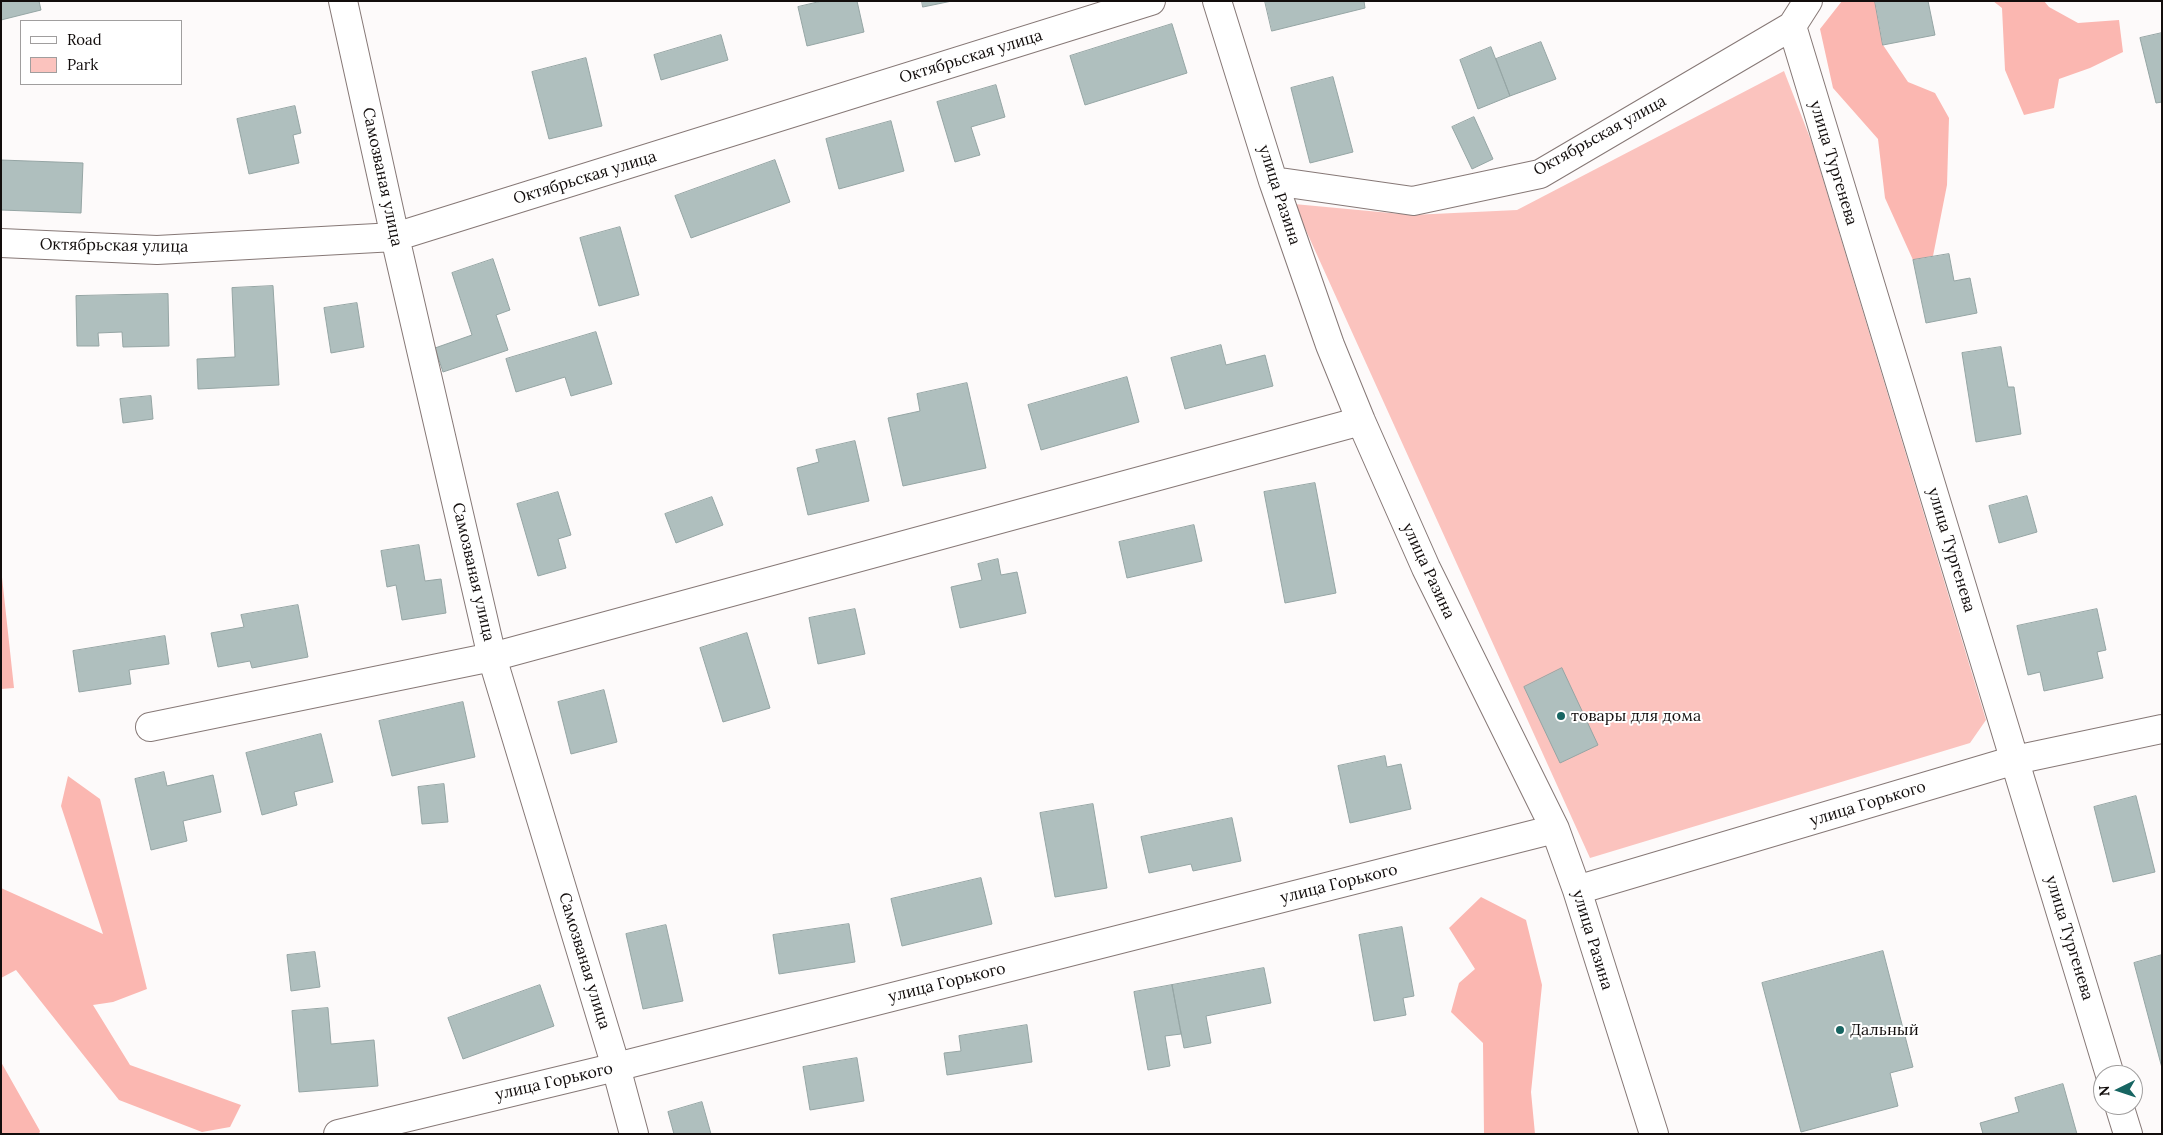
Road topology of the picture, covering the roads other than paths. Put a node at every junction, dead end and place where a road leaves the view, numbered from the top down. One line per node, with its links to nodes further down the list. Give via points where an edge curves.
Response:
1 (343, 1): 7 (street, Самозваная улица)
2 (1151, 1): 7 (street, Октябрьская улица)
3 (1217, 1): 6 (street, улица Разина)
4 (1808, 1): 5 (street, Октябрьская улица)
5 (1792, 26): 6 (street, Октябрьская улица, via 1540,174 1413,201); 13 (street, улица Тургенева)
6 (1273, 181): 9 (street, улица Разина, via 1330,345)
7 (395, 237): 8 (street, Октябрьская улица, via 157,250); 10 (street, Самозваная улица)
8 (1, 243)
9 (1361, 421): 10 (street); 14 (street, улица Разина, via 1426,568)
10 (492, 657): 11 (street); 17 (street, Самозваная улица)
11 (150, 727)
12 (2162, 729): 13 (street, улица Горького)
13 (2015, 760): 15 (street, улица Горького); 16 (street, улица Тургенева)
14 (1555, 829): 15 (street, улица Разина); 17 (street, улица Горького)
15 (1577, 890): 21 (street, улица Разина)
16 (2107, 1065)
17 (616, 1068): 19 (street, улица Горького); 20 (street, Самозваная улица)
18 (2122, 1115): 22 (street)
19 (338, 1134)
20 (634, 1134)
21 (1654, 1134)
22 (2128, 1134)

